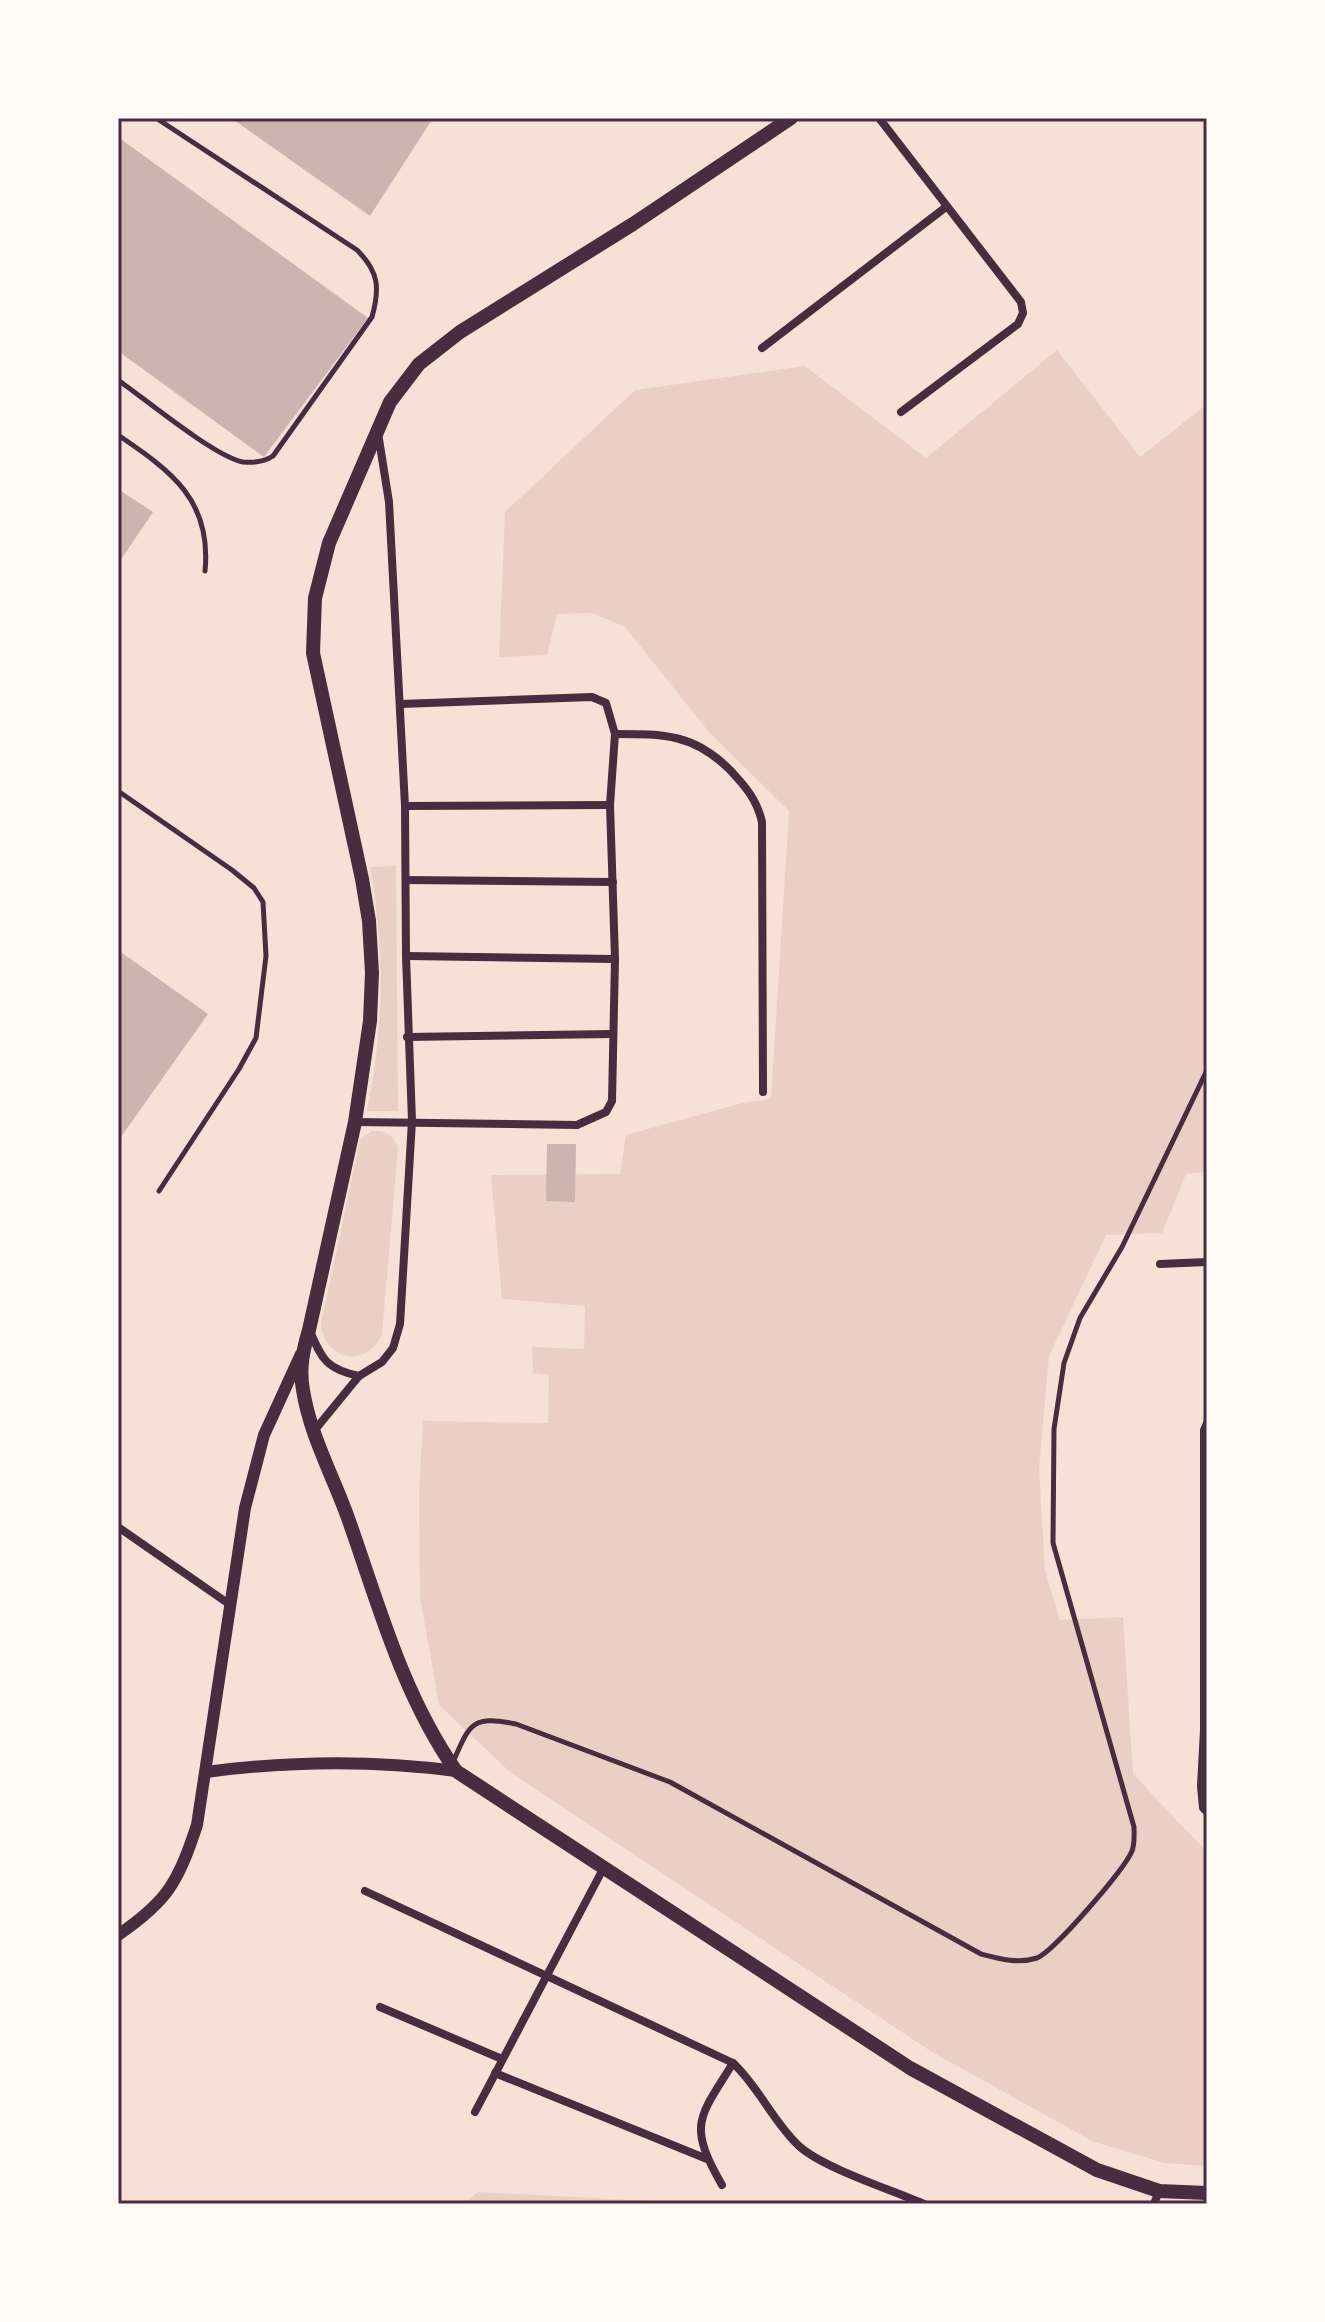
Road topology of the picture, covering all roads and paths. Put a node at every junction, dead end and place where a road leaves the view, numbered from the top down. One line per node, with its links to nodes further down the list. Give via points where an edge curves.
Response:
1 (156, 118): 6 (lane, via 357,250 371,264 377,300 372,317 267,460 245,462 223,455)
2 (791, 118): 8 (main road, via 430,354 390,402)
3 (879, 118): 4 (street)
4 (946, 207): 5 (street); 7 (street, via 1021,302 1023,313 1018,324)
5 (762, 348)
6 (118, 380)
7 (901, 412)
8 (378, 432): 11 (street, via 389,502); 25 (main road, via 329,543 313,627 319,685 369,921 370,1021)
9 (118, 435): 10 (lane, via 176,480 204,522)
10 (205, 571)
11 (401, 704): 12 (street, via 592,697 606,703); 15 (street)
12 (615, 734): 14 (street); 23 (street, via 687,740 712,753 758,805)
13 (118, 791): 26 (lane, via 232,870 263,902 266,956 256,1038)
14 (610, 805): 15 (street); 17 (street)
15 (405, 806): 16 (street)
16 (406, 880): 17 (street); 18 (street)
17 (613, 882): 19 (street)
18 (406, 956): 19 (street); 21 (street)
19 (615, 959): 20 (street)
20 (612, 1034): 21 (street); 24 (street, via 612,1101 593,1120 577,1125)
21 (407, 1037): 24 (street)
22 (1207, 1070): 40 (lane, via 1122,1247 1080,1318 1064,1363 1054,1429 1053,1543 1135,1840 1101,1895 1039,1957 1011,1962 981,1954 670,1782 516,1724 490,1719 468,1729)
23 (763, 1092)
24 (412, 1121): 25 (street); 31 (street, via 400,1324 388,1355)
25 (355, 1122): 29 (main road)
26 (159, 1191)
27 (1207, 1262): 28 (street)
28 (1160, 1264)
29 (309, 1330): 30 (main road); 31 (street, via 330,1366)
30 (302, 1352): 33 (main road, via 302,1388); 37 (street, via 264,1435)
31 (359, 1376): 33 (street)
32 (1205, 1426): 34 (street)
33 (314, 1431): 40 (main road, via 397,1663)
34 (1205, 1507): 36 (street)
35 (118, 1527): 37 (street)
36 (1206, 1583): 38 (street)
37 (229, 1604): 41 (street)
38 (1205, 1656): 39 (street)
39 (1206, 1730): 42 (street, via 1201,1786)
40 (454, 1768): 41 (street, via 332,1763); 43 (main road)
41 (206, 1772): 45 (street, via 184,1865 163,1900)
42 (1207, 1812)
43 (603, 1869): 46 (street); 55 (main road, via 910,2068 1057,2151)
44 (365, 1891): 46 (street)
45 (118, 1935)
46 (548, 1976): 48 (street); 49 (street)
47 (380, 2007): 48 (street)
48 (502, 2059): 50 (street)
49 (733, 2063): 52 (street, via 701,2113); 56 (street, via 798,2145 816,2159)
50 (495, 2073): 51 (street); 52 (street)
51 (475, 2112)
52 (707, 2159): 53 (street)
53 (722, 2185)
54 (1207, 2193): 55 (main road)
55 (1156, 2197)
56 (924, 2204)

